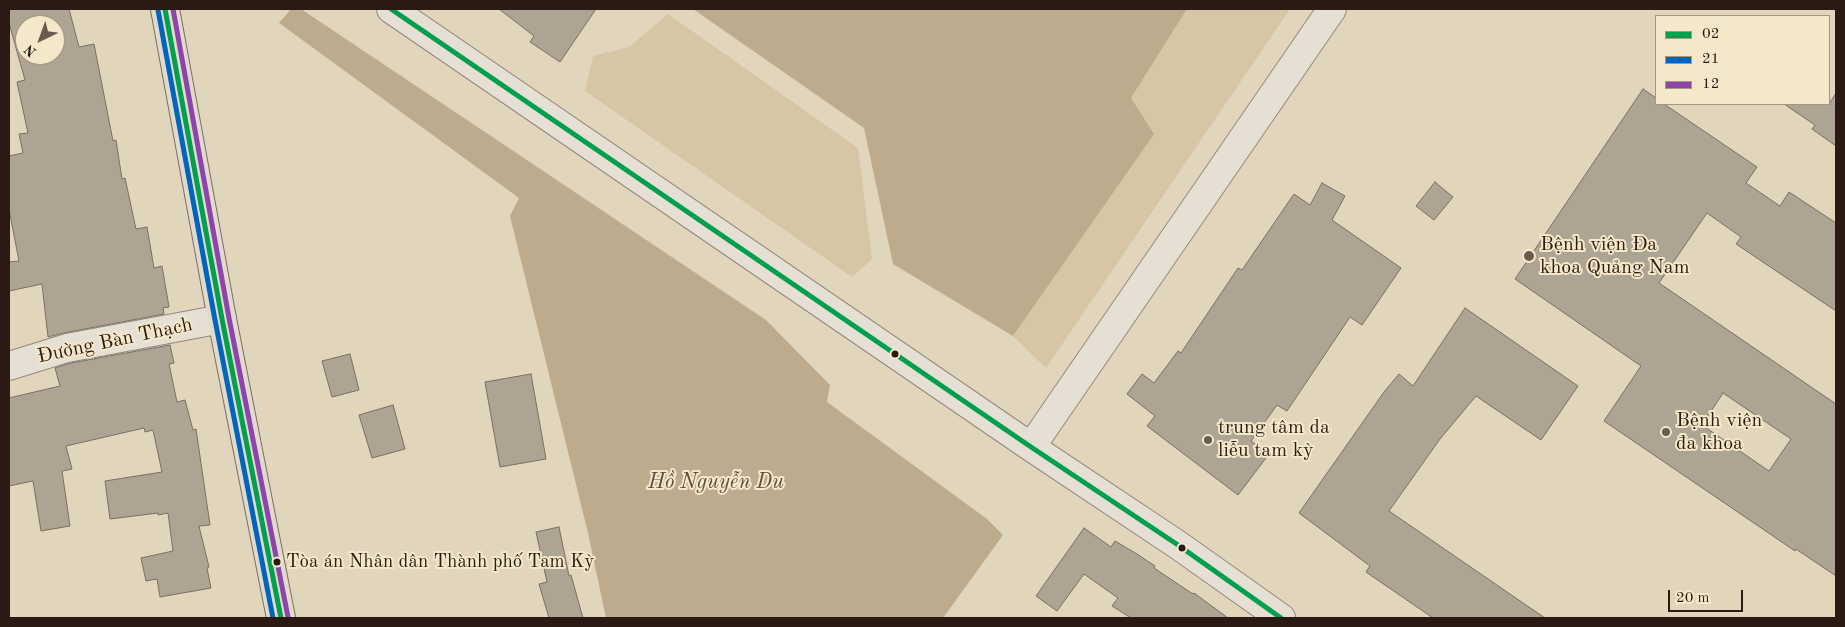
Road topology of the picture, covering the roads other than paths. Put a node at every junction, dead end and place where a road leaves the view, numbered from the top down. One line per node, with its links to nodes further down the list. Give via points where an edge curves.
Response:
1 (165, 9): 4 (main road)
2 (392, 9): 6 (street)
3 (1332, 9): 6 (street)
4 (222, 318): 5 (street, Đường Bàn Thạch, via 67,348); 7 (main road)
5 (9, 366)
6 (1031, 447): 8 (street)
7 (281, 618)
8 (1281, 618)

